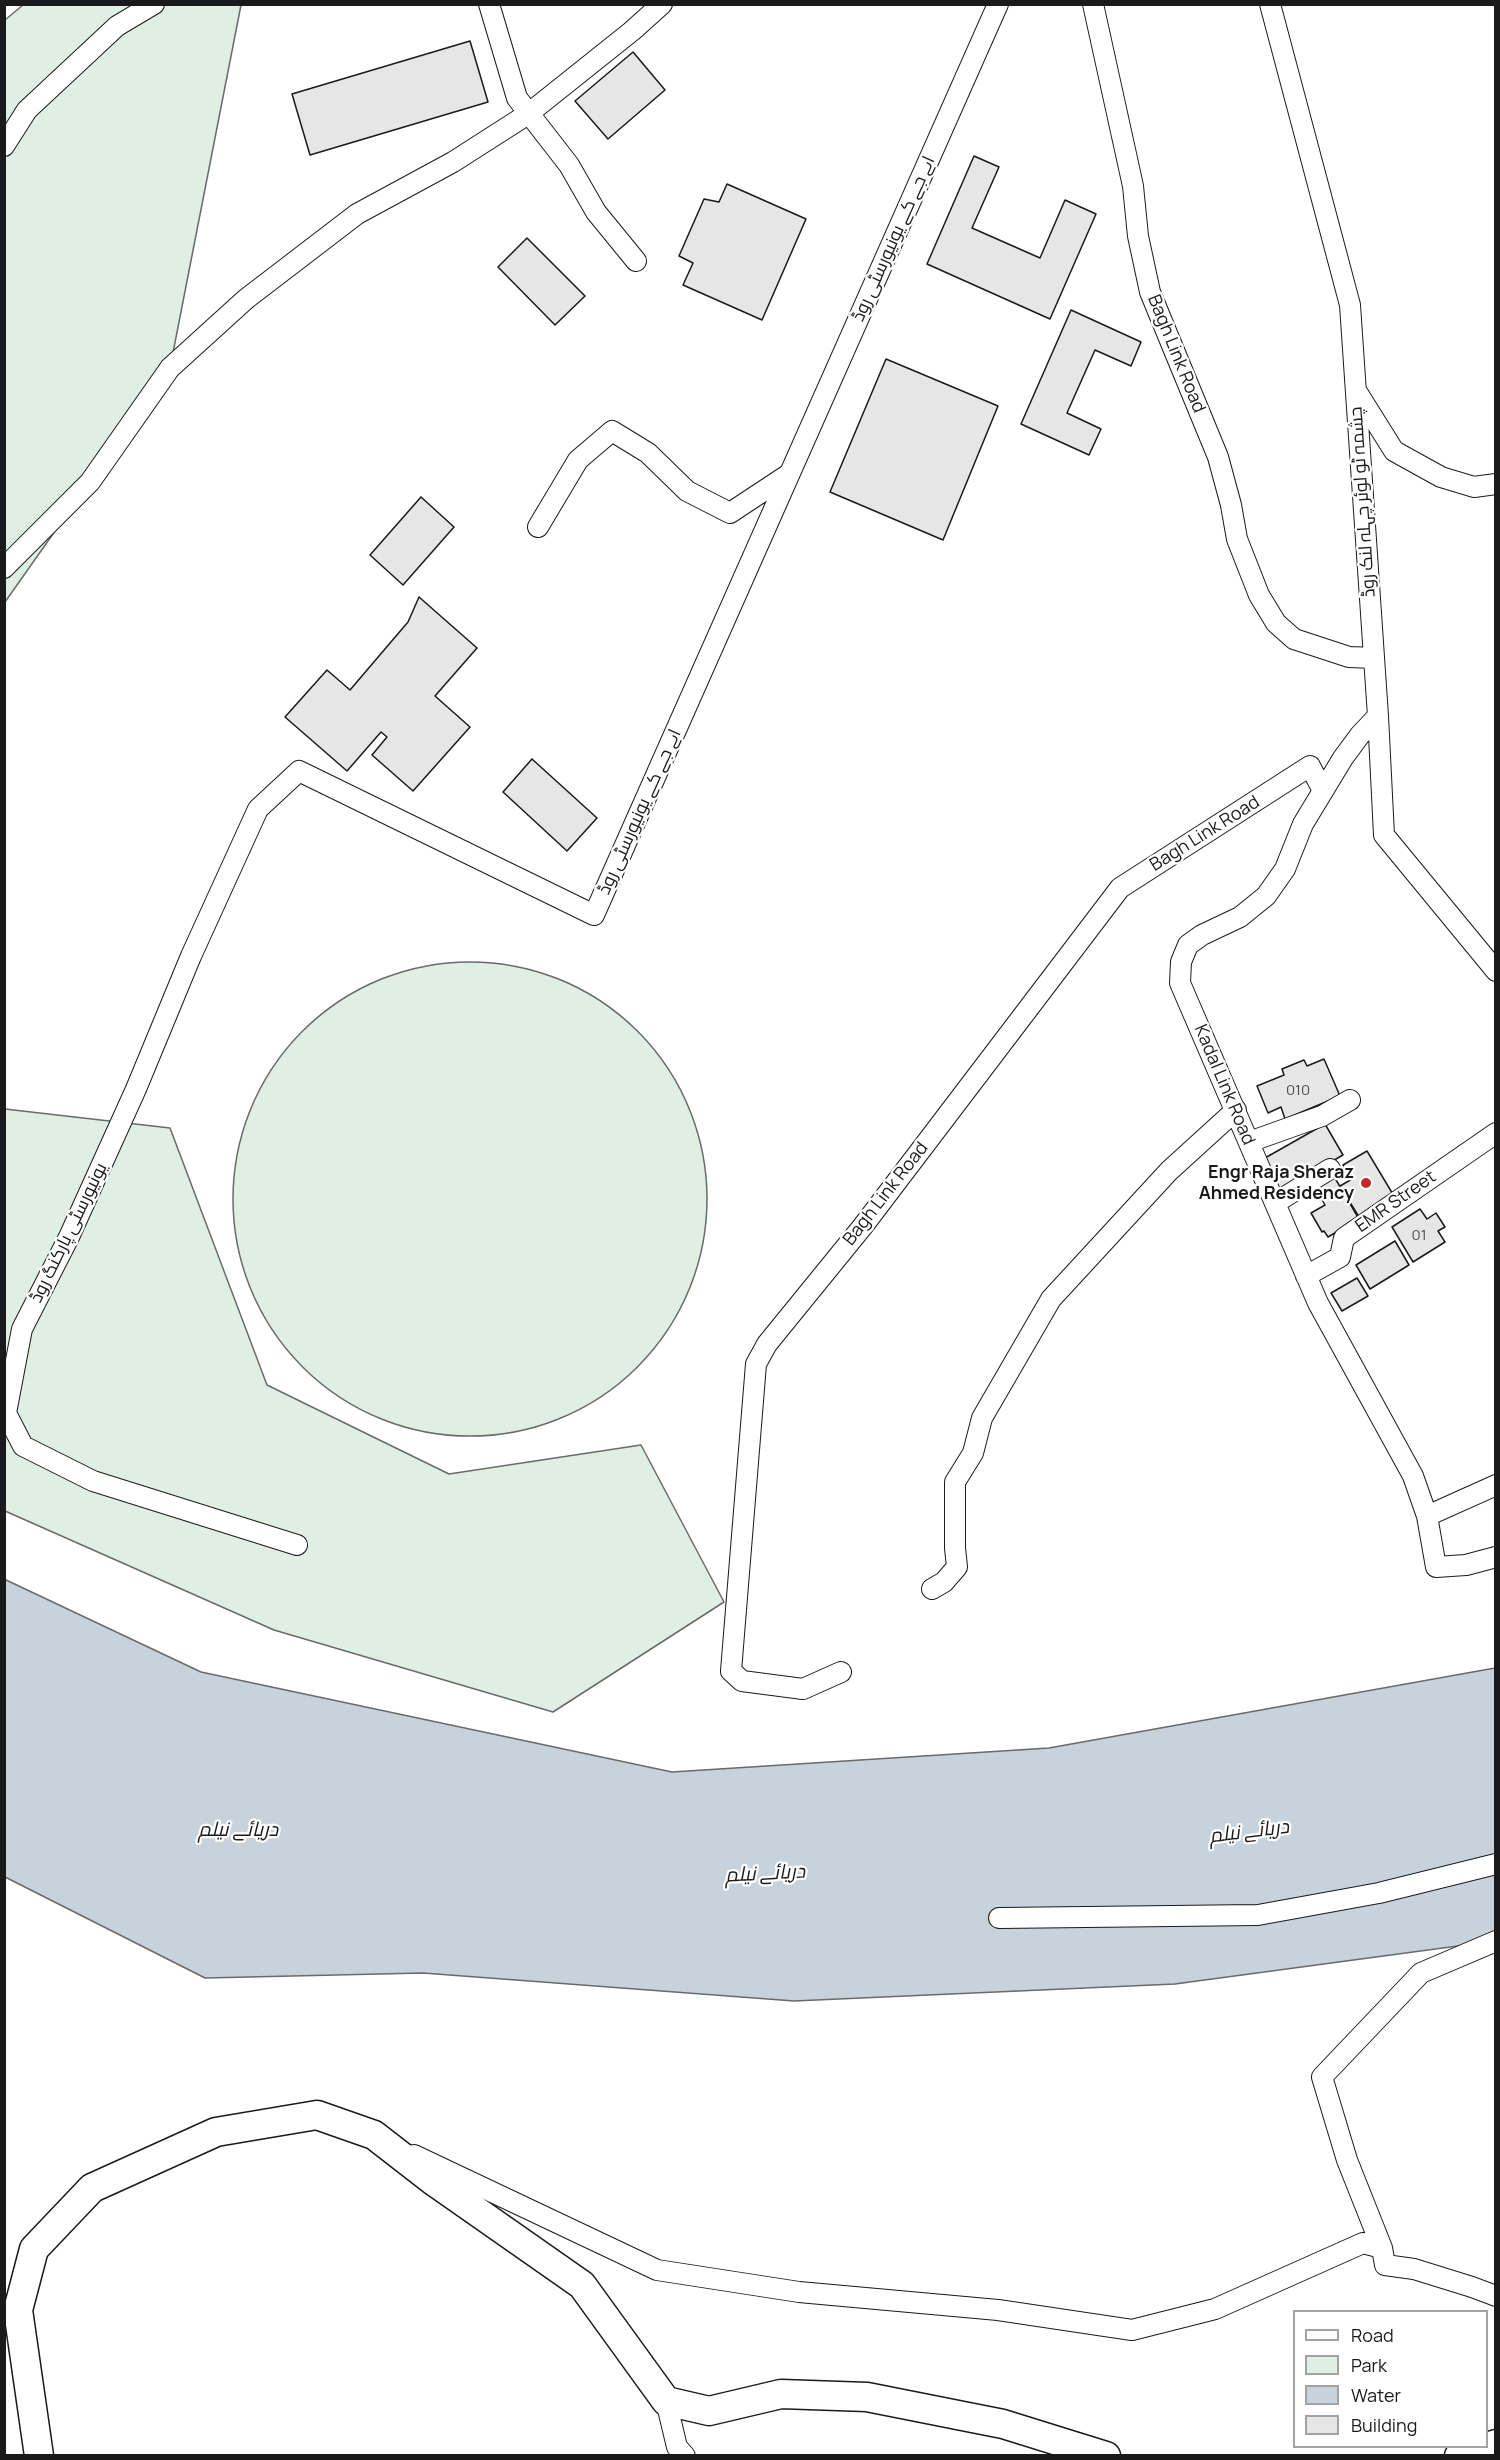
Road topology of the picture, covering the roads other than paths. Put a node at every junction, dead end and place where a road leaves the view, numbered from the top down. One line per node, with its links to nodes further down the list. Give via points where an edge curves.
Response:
1 (154, 4): 8 (street, via 117,26 27,110)
2 (489, 4): 7 (street, via 517,98)
3 (662, 4): 7 (street)
4 (998, 4): 11 (street, اے جے کے یونیورسٹی روڈ)
5 (1093, 4): 15 (street, Bagh Link Road, via 1133,186 1150,292 1218,457 1237,539 1259,595 1276,622 1294,639 1349,657)
6 (1270, 4): 10 (street, چشمہ ٹو لوئر چہلہ لنک روڈ, via 1350,305)
7 (528, 114): 9 (street, via 569,165 596,212); 14 (street, via 453,162 357,214 246,299 170,368 90,482)
8 (4, 146)
9 (636, 261)
10 (1355, 389): 12 (street, via 1394,451 1441,477 1474,487); 15 (street, چشمہ ٹو لوئر چہلہ لنک روڈ)
11 (789, 474): 13 (street, via 730,513 687,490 648,453 612,431 578,460); 17 (street, اے جے کے یونیورسٹی روڈ, via 594,915)
12 (1496, 484)
13 (538, 527)
14 (4, 568)
15 (1374, 658): 16 (street, چشمہ ٹو لوئر چہلہ لنک روڈ)
16 (1378, 717): 18 (street, Kadal Link Road, via 1360,735); 19 (street, چشمہ ٹو لوئر چہلہ لنک روڈ, via 1384,835)
17 (299, 771): 29 (street, یونیورسٹی پارکنگ روڈ, via 258,808 69,1237 22,1329 6,1413 23,1446 93,1481)
18 (1323, 791): 21 (street, Kadal Link Road, via 1303,824 1285,869 1266,896 1240,917 1188,945 1181,962 1180,983); 32 (street, Bagh Link Road, via 1310,766 1120,888 863,1226 767,1344 756,1364 731,1671 742,1681 803,1689)
19 (1496, 971)
20 (1350, 1100): 23 (street, via 1322,1116)
21 (1236, 1110): 23 (street, Kadal Link Road); 31 (street, via 1169,1171 1051,1299 982,1418 973,1453 955,1482 957,1567)
22 (1496, 1133): 26 (street, EMR Street, via 1344,1238 1340,1257)
23 (1249, 1142): 25 (street, Kadal Link Road)
24 (1330, 1169): 25 (street)
25 (1275, 1203): 26 (street, Kadal Link Road)
26 (1306, 1276): 28 (street, Kadal Link Road, via 1413,1476)
27 (1496, 1485): 28 (street)
28 (1427, 1516): 30 (street, Kadal Link Road, via 1436,1567)
29 (297, 1545)
30 (1496, 1557)
31 (932, 1589)
32 (841, 1672)
33 (1496, 1864): 34 (street, via 1379,1893 1258,1915)
34 (999, 1918)
35 (1496, 1941): 37 (street, via 1421,1973 1322,2077 1347,2160)
36 (374, 2135): 37 (street, via 657,2270 799,2292 998,2310 1132,2330 1215,2309 1363,2243); 39 (street, via 582,2285); 41 (street, via 317,2115 216,2132 92,2188 34,2248 18,2310)
37 (1382, 2248): 38 (street, via 1386,2265)
38 (1496, 2296)
39 (666, 2401): 42 (street, via 677,2447); 43 (street, via 709,2410 781,2394 867,2397 1003,2424)
40 (1484, 2448): 44 (street)
41 (39, 2456)
42 (685, 2456)
43 (1106, 2456)
44 (1459, 2456)

